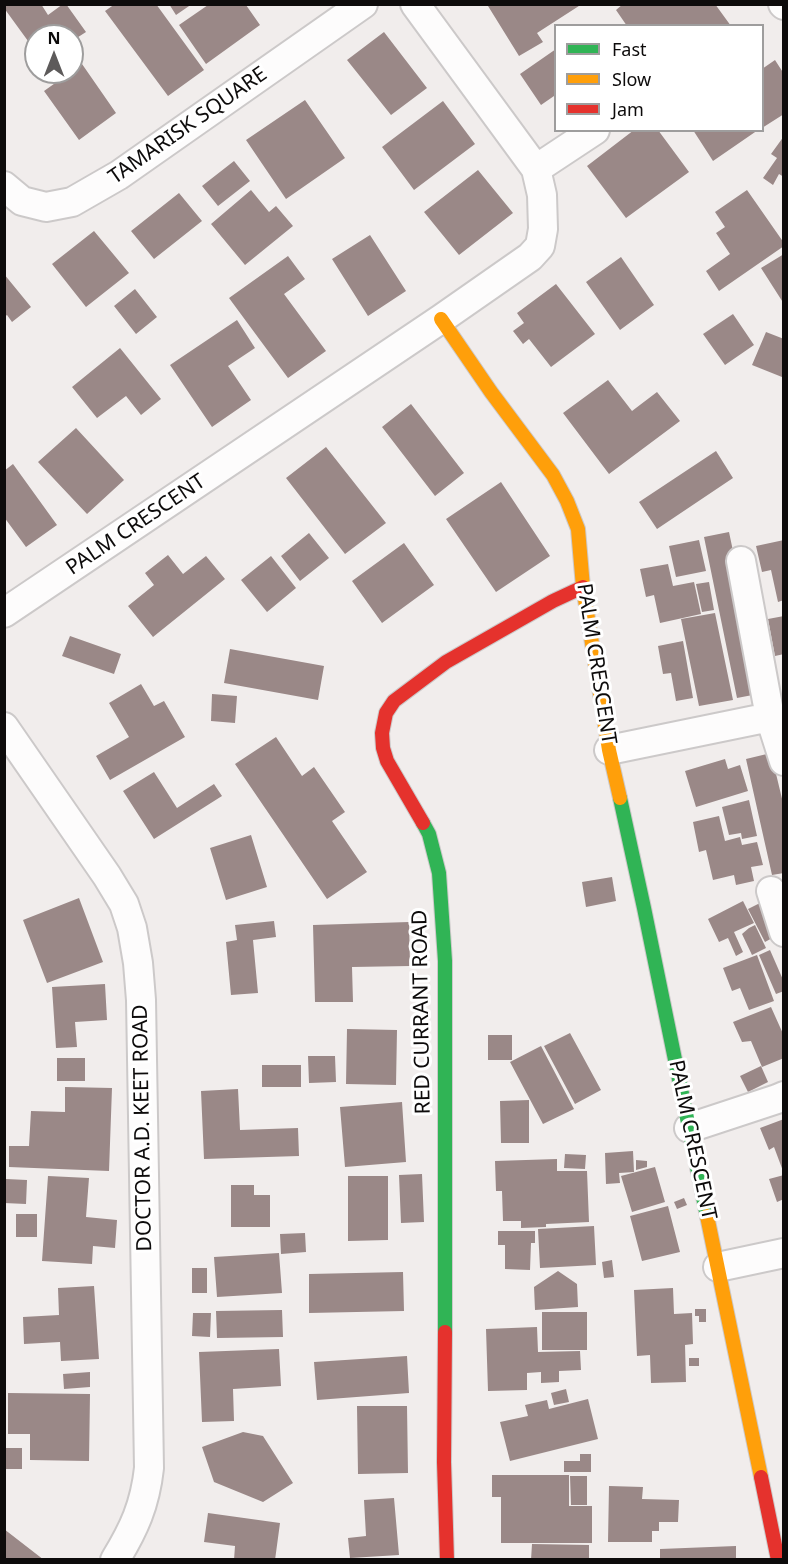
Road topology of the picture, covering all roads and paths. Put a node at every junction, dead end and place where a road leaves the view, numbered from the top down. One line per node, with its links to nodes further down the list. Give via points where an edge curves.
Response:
1 (363, 4): 5 (street, TAMARISK SQUARE, via 119,175 72,202 46,207 22,201)
2 (415, 4): 4 (street)
3 (592, 132): 4 (street)
4 (536, 169): 6 (street, via 544,212 540,246)
5 (4, 186)
6 (441, 319): 8 (street, PALM CRESCENT, via 553,475 567,501 578,529); 9 (street, PALM CRESCENT)
7 (741, 561): 10 (street)
8 (583, 587): 12 (street, PALM CRESCENT); 21 (street, RED CURRANT ROAD, via 446,662 394,701 386,712 382,732 387,761 429,834 439,873 445,961)
9 (4, 613)
10 (770, 717): 12 (street); 13 (street)
11 (4, 727): 20 (street, DOCTOR A.D. KEET ROAD, via 124,904 138,963 149,1468 137,1520)
12 (609, 750): 17 (street, PALM CRESCENT)
13 (783, 761)
14 (771, 891): 15 (street)
15 (783, 932)
16 (783, 1095): 17 (street)
17 (690, 1128): 19 (street, PALM CRESCENT)
18 (783, 1253): 19 (street)
19 (718, 1267): 22 (street, PALM CRESCENT)
20 (115, 1560)
21 (447, 1560)
22 (778, 1560)

